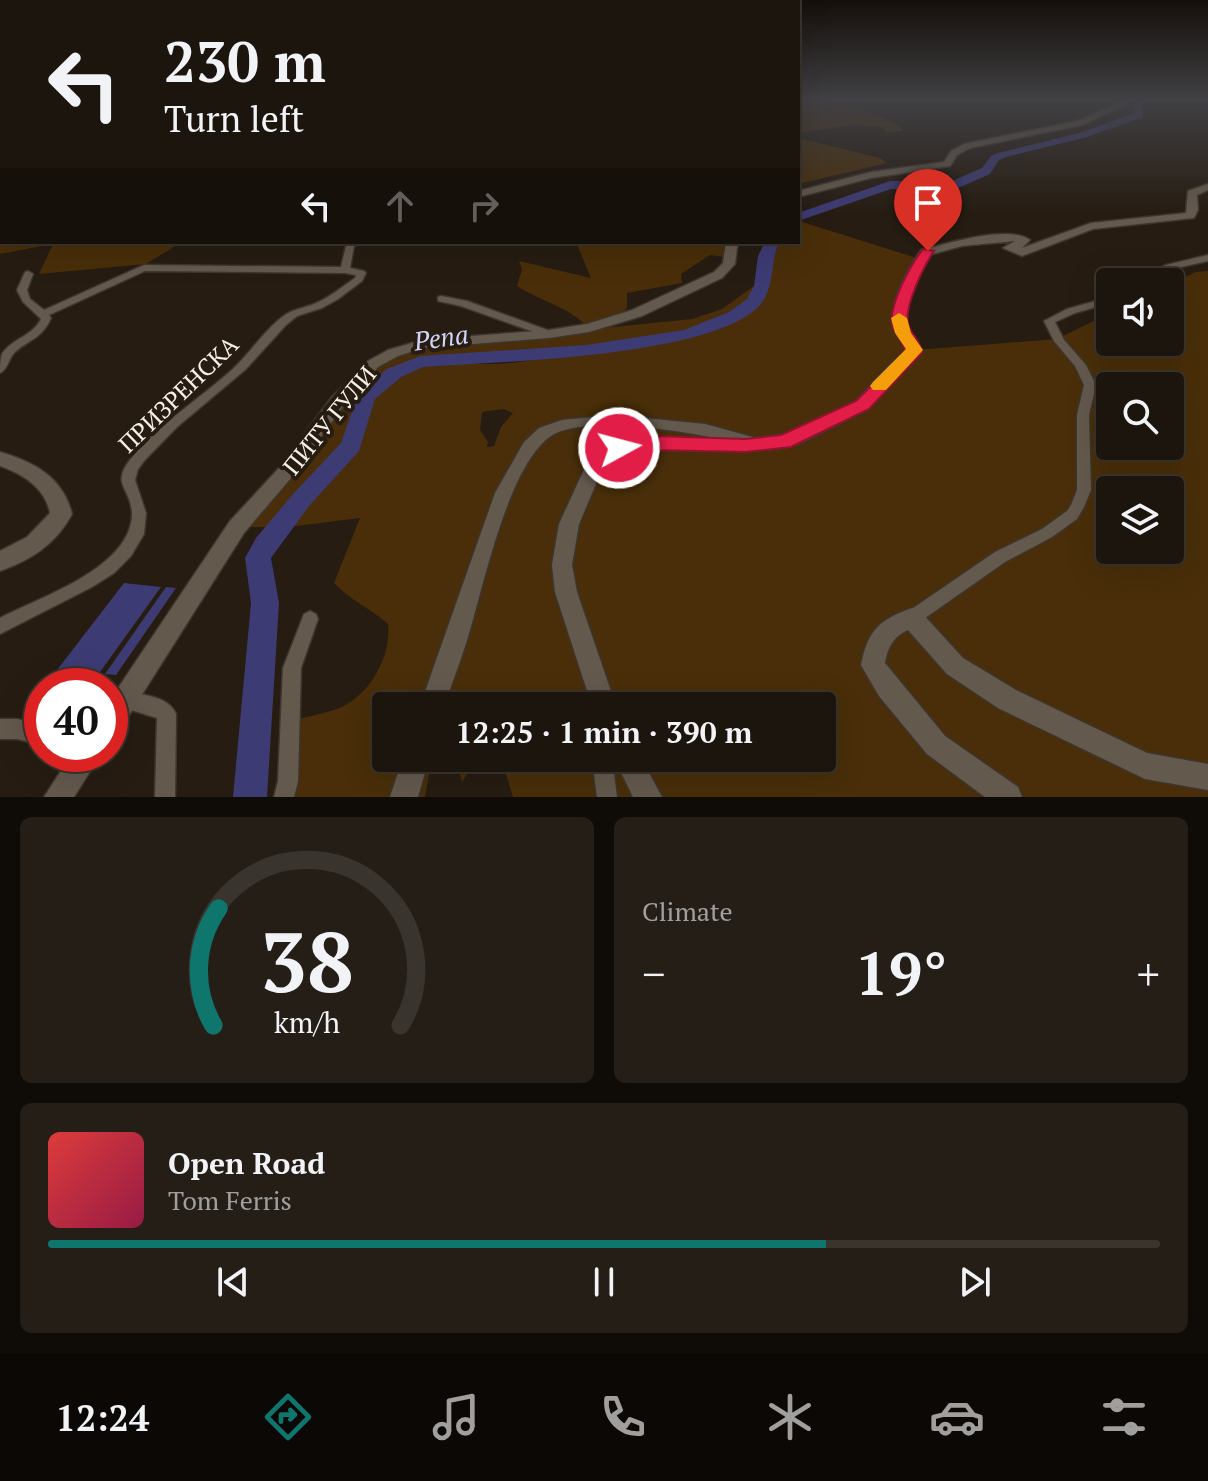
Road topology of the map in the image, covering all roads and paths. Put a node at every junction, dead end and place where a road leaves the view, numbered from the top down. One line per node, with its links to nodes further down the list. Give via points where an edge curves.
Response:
1 (1004, 138): 3 (street, via 967,146 947,164 871,175)
2 (1208, 187): 15 (street, via 1192,193 1190,216 1091,226 1022,252 1009,248 1024,240 1016,237 928,251 899,315 913,353 862,405 795,439 761,444)
3 (800, 193)
4 (350, 244): 8 (street, ПРИЗРЕНСКА)
5 (732, 244): 13 (street, ПИТУ ГУЛИ, via 729,264 708,281 611,322)
6 (1208, 258): 7 (street)
7 (1167, 268)
8 (345, 270): 12 (street, via 144,268); 20 (street, ПРИЗРЕНСКА, via 361,273 359,279 330,300 288,318 237,372 138,458 126,483 139,512 127,551 100,575)
9 (28, 274): 12 (street, via 22,290 26,300)
10 (441, 299): 13 (street)
11 (1096, 305): 18 (street, via 1049,321 1090,385 1083,415 1084,490 1072,515)
12 (44, 314): 14 (street, via 41,329 8,353)
13 (549, 334): 25 (street, ПИТУ ГУЛИ, via 422,344 368,368 237,527)
14 (0, 370)
15 (716, 439): 21 (street, via 629,445 604,455 593,468 569,524 562,565); 22 (street, via 584,421 562,424 536,439 485,539)
16 (0, 459): 17 (main road, via 34,474 53,492 61,514 41,540)
17 (0, 561)
18 (912, 618): 33 (street, via 955,666 1007,699 1145,766); 40 (street, via 879,637 873,665 936,745)
19 (310, 619): 36 (street, via 292,668)
20 (0, 626)
21 (597, 684): 23 (street); 24 (street)
22 (436, 692)
23 (597, 692)
24 (600, 692)
25 (128, 695)
26 (128, 701): 35 (street, via 167,714)
27 (0, 729): 28 (street)
28 (24, 731)
29 (72, 772): 34 (street)
30 (412, 772): 37 (street)
31 (604, 772): 38 (street)
32 (635, 772): 39 (street)
33 (1208, 777)
34 (58, 797)
35 (165, 797)
36 (284, 797)
37 (404, 797)
38 (607, 797)
39 (648, 797)
40 (1008, 797)

